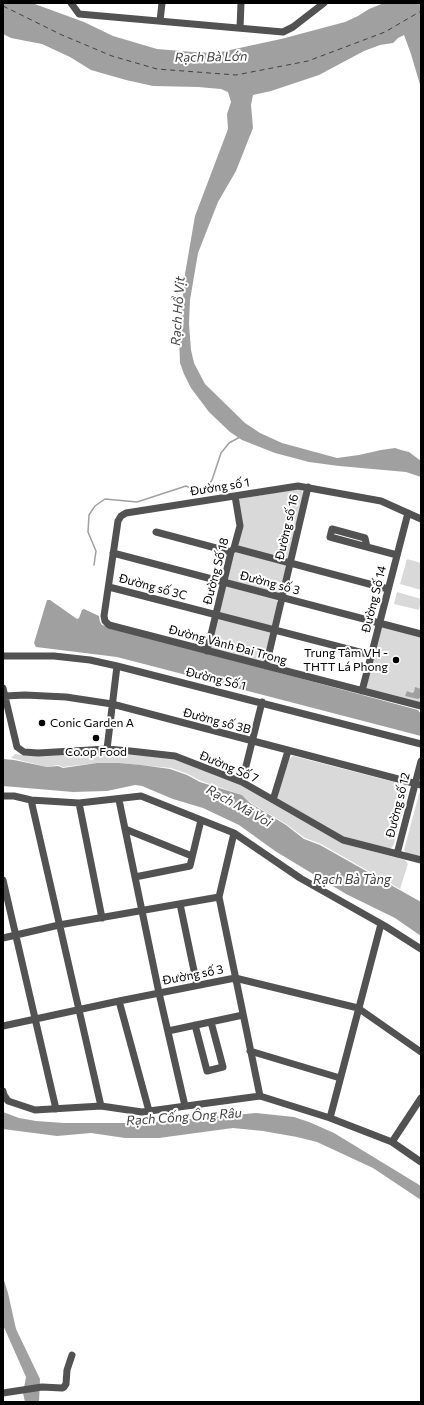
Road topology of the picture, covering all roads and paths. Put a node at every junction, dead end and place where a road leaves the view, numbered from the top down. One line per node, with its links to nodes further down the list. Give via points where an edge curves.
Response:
1 (70, 3): 5 (street, via 79,14)
2 (162, 3): 5 (street)
3 (241, 3): 6 (street)
4 (324, 3): 6 (street, via 283,32)
5 (160, 21): 6 (street)
6 (240, 28)
7 (308, 487): 8 (street, Đường số 1, via 298,486); 9 (street, Đường số 1, via 381,501); 16 (street, Đường số 16)
8 (235, 496): 13 (street, Đường Số 18, via 240,526); 14 (street, Đường số 1, via 121,516)
9 (408, 513): 10 (street, Đường số 1); 15 (street, Đường Số 14)
10 (421, 519)
11 (156, 532): 13 (street, Đường số 3)
12 (367, 547): 12 (street, via 330,537 332,529 365,538); 15 (street)
13 (232, 550): 16 (street, Đường số 3); 17 (street, Đường Số 18)
14 (113, 554): 17 (street, Đường số 3); 18 (street, Đường số 1)
15 (397, 555): 19 (street, Đường Số 14)
16 (290, 562): 19 (street, Đường số 3); 20 (street, Đường số 16)
17 (224, 582): 20 (street, Đường số 3); 21 (street, Đường Số 18)
18 (109, 587): 21 (street, Đường số 3C); 22 (street, Đường số 1)
19 (388, 589): 23 (street, Đường Số 14)
20 (282, 597): 23 (street, Đường số 3); 24 (street, Đường số 16)
21 (216, 615): 24 (street); 26 (street, Đường Số 18)
22 (104, 616): 26 (street, Đường Vành Đai Trong, via 109,625)
23 (380, 623): 25 (street, Đường số 3); 27 (street, Đường Số 14)
24 (274, 630): 27 (street); 30 (street, Đường số 16)
25 (421, 634)
26 (207, 651): 30 (street, Đường Vành Đai Trong)
27 (371, 655): 32 (street, Đường Số 14)
28 (3, 656): 29 (street, Đường Số 1, via 54,656)
29 (117, 666): 34 (street, Đường Số 1); 35 (street)
30 (266, 666): 32 (street, Đường Vành Đai Trong)
31 (3, 688): 33 (street)
32 (362, 691): 36 (street, Đường Vành Đai Trong)
33 (5, 696): 35 (street, Đường số 3B, via 66,697); 39 (street, Đường Số 7, via 17,747 29,753)
34 (262, 702): 37 (street); 38 (street, Đường Số 1)
35 (112, 704): 37 (street, Đường số 3B); 39 (street)
36 (421, 706)
37 (253, 742): 40 (street, Đường số 3B); 42 (street)
38 (421, 744)
39 (107, 749): 42 (street, Đường Số 7, via 175,756)
40 (288, 751): 43 (street, Đường số 3B); 47 (street)
41 (421, 761): 43 (street, Đường số 12)
42 (242, 782): 47 (street, Đường Số 7)
43 (418, 784): 52 (street, Đường số 12)
44 (3, 796): 45 (street)
45 (31, 800): 48 (street); 62 (street)
46 (119, 800): 48 (street); 49 (street, via 141,796); 50 (street)
47 (273, 800): 52 (street, Đường Số 7, via 343,840)
48 (79, 803): 60 (street)
49 (201, 820): 51 (street); 53 (street)
50 (125, 829): 53 (street); 55 (street)
51 (234, 833): 57 (street); 61 (street, via 300,878)
52 (397, 854): 54 (street, Đường Số 7)
53 (192, 856): 55 (street, via 190,866)
54 (421, 860)
55 (135, 878): 59 (street)
56 (3, 880): 63 (street)
57 (219, 897): 58 (street); 66 (street)
58 (180, 904): 59 (street); 67 (street)
59 (142, 911): 60 (street); 68 (street)
60 (102, 918): 62 (street)
61 (381, 924): 65 (street); 70 (street)
62 (59, 925): 63 (street); 71 (street)
63 (16, 935): 64 (street); 73 (street)
64 (3, 938)
65 (421, 949)
66 (235, 978): 67 (street, Đường số 3); 70 (street, Đường số 3); 72 (street)
67 (197, 985): 68 (street, Đường số 3)
68 (159, 993): 69 (street, Đường số 3); 77 (street)
69 (119, 1001): 71 (street, Đường số 3); 87 (street)
70 (358, 1008): 79 (street, Đường số 3); 80 (street)
71 (79, 1010): 73 (street, Đường số 3); 84 (street)
72 (243, 1015): 74 (street); 78 (street)
73 (35, 1020): 76 (street, Đường số 3); 86 (street)
74 (211, 1022): 75 (street); 75 (street, via 223,1067 207,1072)
75 (195, 1025): 77 (street)
76 (3, 1026)
77 (168, 1031): 85 (street)
78 (250, 1051): 80 (street); 82 (street)
79 (421, 1052)
80 (340, 1078): 88 (street)
81 (3, 1091): 86 (street, via 8,1101 35,1110)
82 (260, 1096): 85 (street); 88 (street)
83 (421, 1099): 89 (street)
84 (100, 1106): 86 (street); 87 (street)
85 (185, 1106): 87 (street)
86 (56, 1109)
87 (149, 1111)
88 (330, 1118): 89 (street)
89 (392, 1142): 90 (street)
90 (421, 1162)
91 (72, 1355): 92 (street, via 64,1387 42,1387)
92 (3, 1393)

